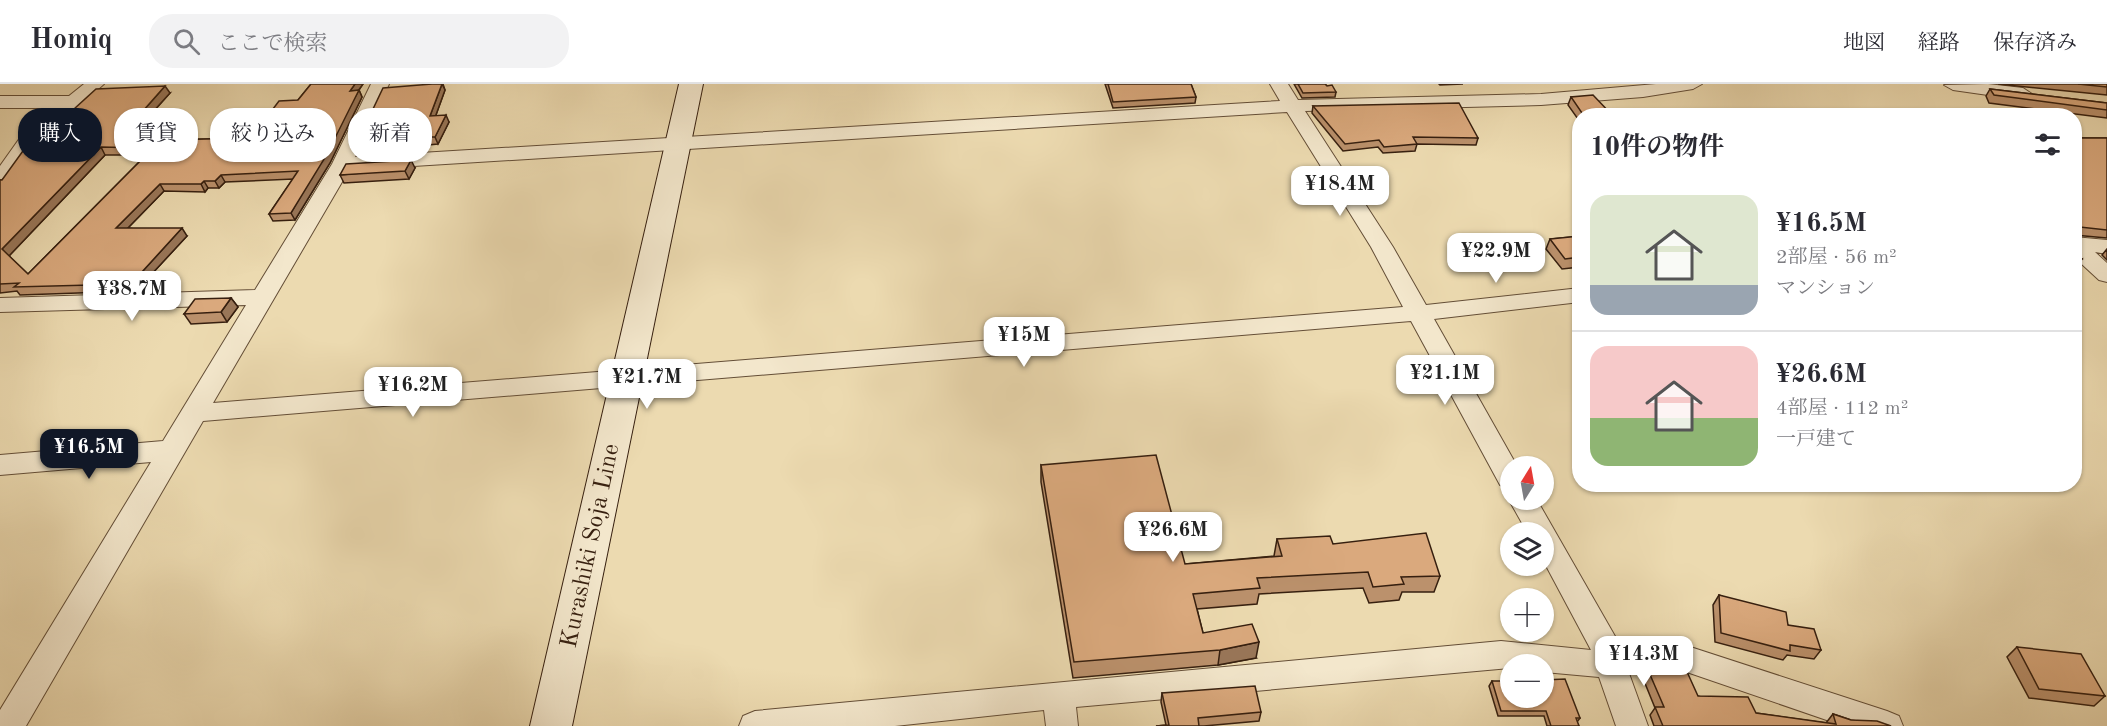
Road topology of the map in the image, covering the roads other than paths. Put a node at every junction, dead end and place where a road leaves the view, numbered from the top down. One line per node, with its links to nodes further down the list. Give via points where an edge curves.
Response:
1 (95, 84): 9 (street)
2 (380, 84): 12 (street)
3 (691, 84): 11 (main road, Kurashiki Soja Line)
4 (1279, 84): 10 (street)
5 (1693, 84): 10 (street, via 1662,90 1501,101)
6 (1953, 86): 7 (street)
7 (2031, 91)
8 (0, 102): 9 (street)
9 (73, 102): 13 (street, via 28,139)
10 (1292, 105): 11 (street); 21 (street, via 1382,247)
11 (680, 143): 12 (street); 22 (main road, Kurashiki Soja Line)
12 (342, 164): 19 (street)
13 (0, 181)
14 (2082, 245): 15 (street)
15 (2107, 247)
16 (2082, 252): 17 (street)
17 (2107, 275)
18 (1572, 296): 21 (street)
19 (263, 297): 20 (street); 23 (street)
20 (0, 305)
21 (1417, 313): 22 (street); 25 (street)
22 (628, 378): 23 (street); 31 (main road, Kurashiki Soja Line)
23 (195, 413): 24 (street)
24 (174, 450): 26 (street); 30 (street)
25 (1500, 460)
26 (0, 465)
27 (1554, 555): 28 (street)
28 (1608, 657): 29 (street, via 1501,654); 34 (street); 35 (street, via 1675,656)
29 (1058, 694): 32 (street); 33 (street)
30 (8, 726)
31 (551, 726)
32 (755, 726)
33 (1062, 726)
34 (1632, 726)
35 (1887, 726)

